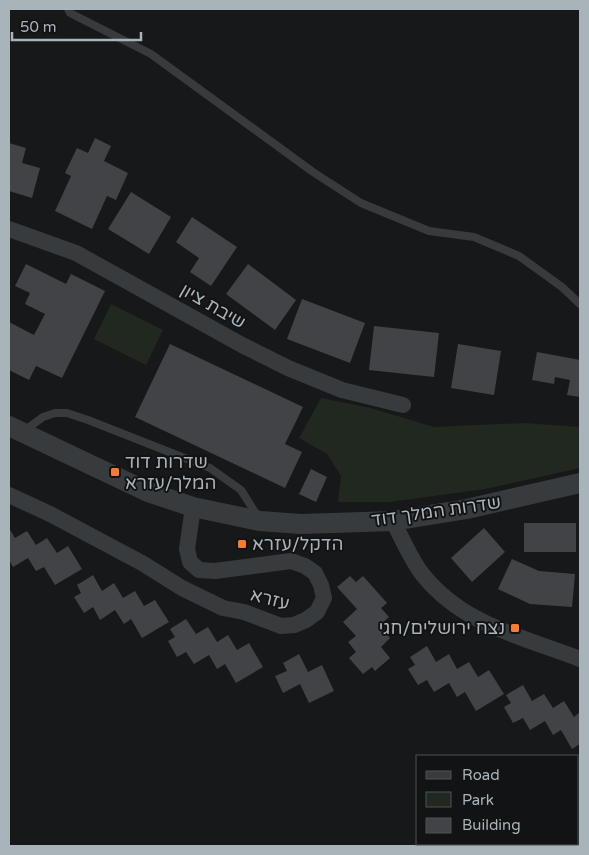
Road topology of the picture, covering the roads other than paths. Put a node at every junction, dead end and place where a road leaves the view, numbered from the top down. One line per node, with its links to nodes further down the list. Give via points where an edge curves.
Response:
1 (68, 9): 3 (lane, via 70,13 150,54 361,203 429,231 474,237 519,256)
2 (9, 229): 4 (street, שיבת ציון, via 76,253 288,368 342,390)
3 (580, 304)
4 (403, 404)
5 (15, 429): 8 (street, שדרות המלך דוד, via 148,492); 9 (lane, via 55,413 88,420 210,468 241,490)
6 (580, 483): 10 (street, שדרות המלך דוד, via 467,509)
7 (9, 495): 8 (street, עזרא, via 223,608 281,626 294,625 316,612 324,598 321,585 315,573 305,566 290,562 199,570 190,562 187,549)
8 (193, 507): 9 (street, שדרות המלך דוד)
9 (260, 521): 10 (street, שדרות המלך דוד, via 301,524)
10 (393, 521): 11 (street, via 422,574 467,614 499,630)
11 (580, 659)

